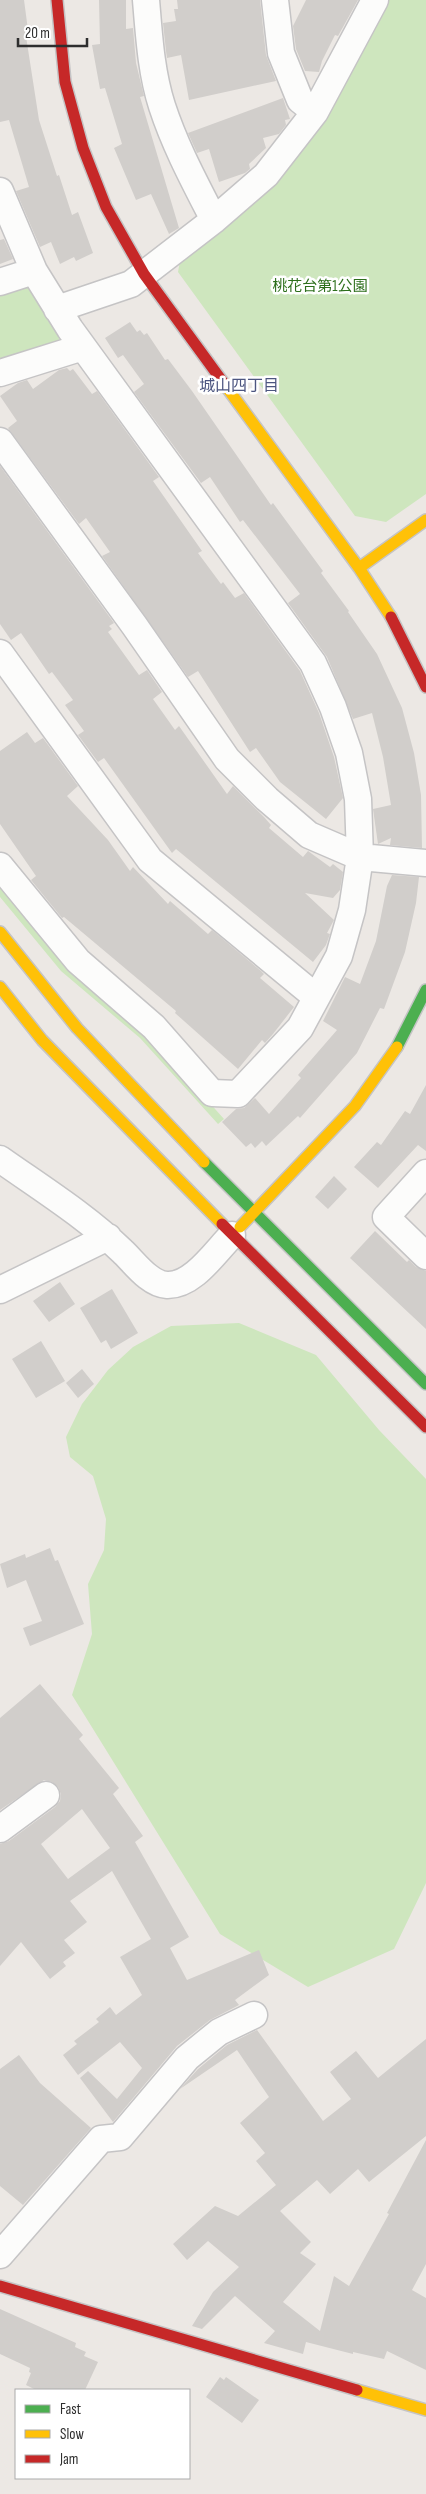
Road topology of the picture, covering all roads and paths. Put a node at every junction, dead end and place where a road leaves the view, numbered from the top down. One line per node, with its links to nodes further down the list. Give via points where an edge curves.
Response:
1 (56, 0): 9 (street, via 65,82 83,148 106,208)
2 (146, 0): 7 (street, via 149,42 162,105 186,166)
3 (275, 0): 5 (street, via 281,53 300,100)
4 (375, 0): 5 (street)
5 (315, 112): 7 (street, via 266,176)
6 (0, 191): 8 (street)
7 (214, 220): 9 (street)
8 (34, 271): 10 (street); 11 (street)
9 (144, 274): 11 (street, via 131,284); 16 (street)
10 (0, 282)
11 (57, 309): 12 (street)
12 (83, 347): 13 (street); 19 (street, via 312,663 333,707 349,753 358,799)
13 (0, 373)
14 (0, 441): 19 (street, via 134,624 227,759 310,835)
15 (426, 520): 16 (street)
16 (358, 568): 18 (street, via 396,624)
17 (0, 653): 24 (street, via 150,860)
18 (426, 687)
19 (360, 857): 20 (street); 24 (street, via 352,910 339,956)
20 (426, 863)
21 (0, 866): 24 (street, via 78,961 154,1027 212,1093 238,1094 300,1028)
22 (0, 932): 28 (street, via 77,1028)
23 (0, 987): 29 (street, via 42,1040)
24 (316, 997)
25 (423, 1004): 28 (street, via 394,1053 355,1106)
26 (0, 1159): 30 (street)
27 (426, 1173): 31 (street, via 386,1217)
28 (254, 1214): 29 (street); 33 (street)
29 (232, 1236): 30 (street, via 181,1283 165,1285 150,1279); 34 (street)
30 (108, 1237): 32 (street)
31 (426, 1256)
32 (0, 1290)
33 (426, 1384)
34 (426, 1427)
35 (46, 1795): 36 (street)
36 (0, 1829)
37 (254, 2015): 38 (street, via 219,2032 187,2058 120,2137 101,2139)
38 (0, 2254)
39 (0, 2286): 40 (street)
40 (426, 2410)

